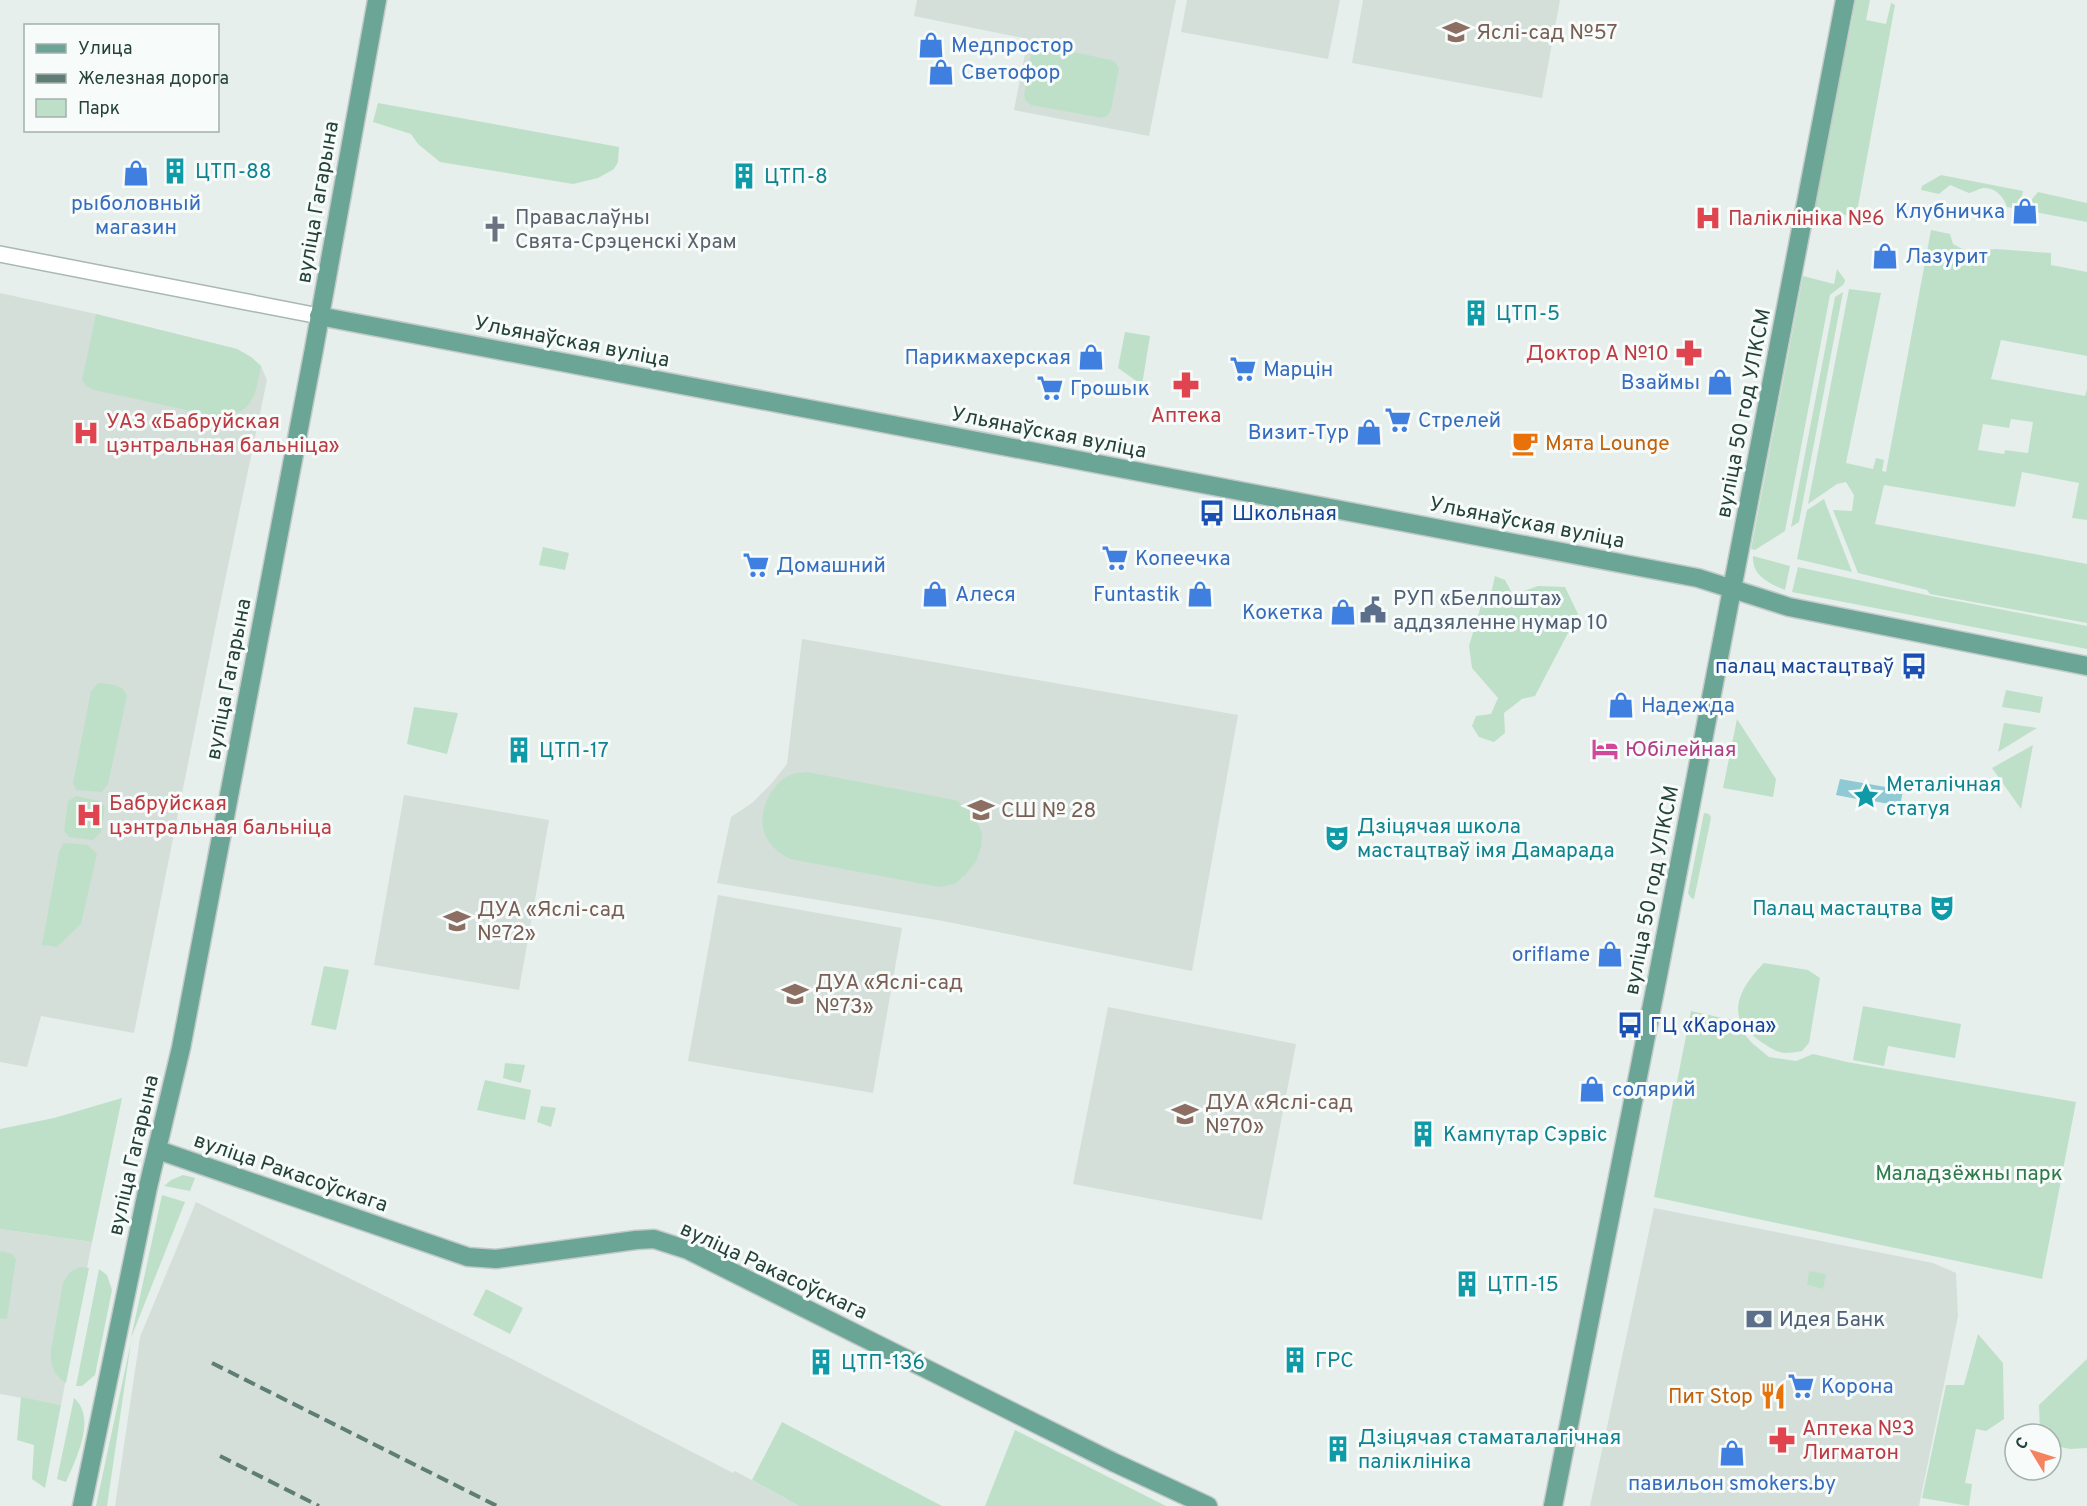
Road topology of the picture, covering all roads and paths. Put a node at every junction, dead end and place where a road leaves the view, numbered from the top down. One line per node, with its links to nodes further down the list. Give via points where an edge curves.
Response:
1 (377, 0): 4 (main road, вуліца Гагарына)
2 (1845, 0): 5 (main road, вуліца 50 год УЛКСМ)
3 (0, 254): 4 (street, Ульянаўская вуліца)
4 (320, 316): 5 (main road, Ульянаўская вуліца, via 1686,575); 7 (main road, вуліца Гагарына)
5 (1732, 590): 6 (main road, Ульянаўская вуліца, via 1789,607); 10 (main road, вуліца 50 год УЛКСМ)
6 (2087, 666)
7 (158, 1150): 8 (main road, вуліца Гагарына); 9 (main road, вуліца Ракасоўскага, via 468,1257 495,1259 654,1239 688,1250)
8 (82, 1506)
9 (1208, 1506)
10 (1553, 1506)

